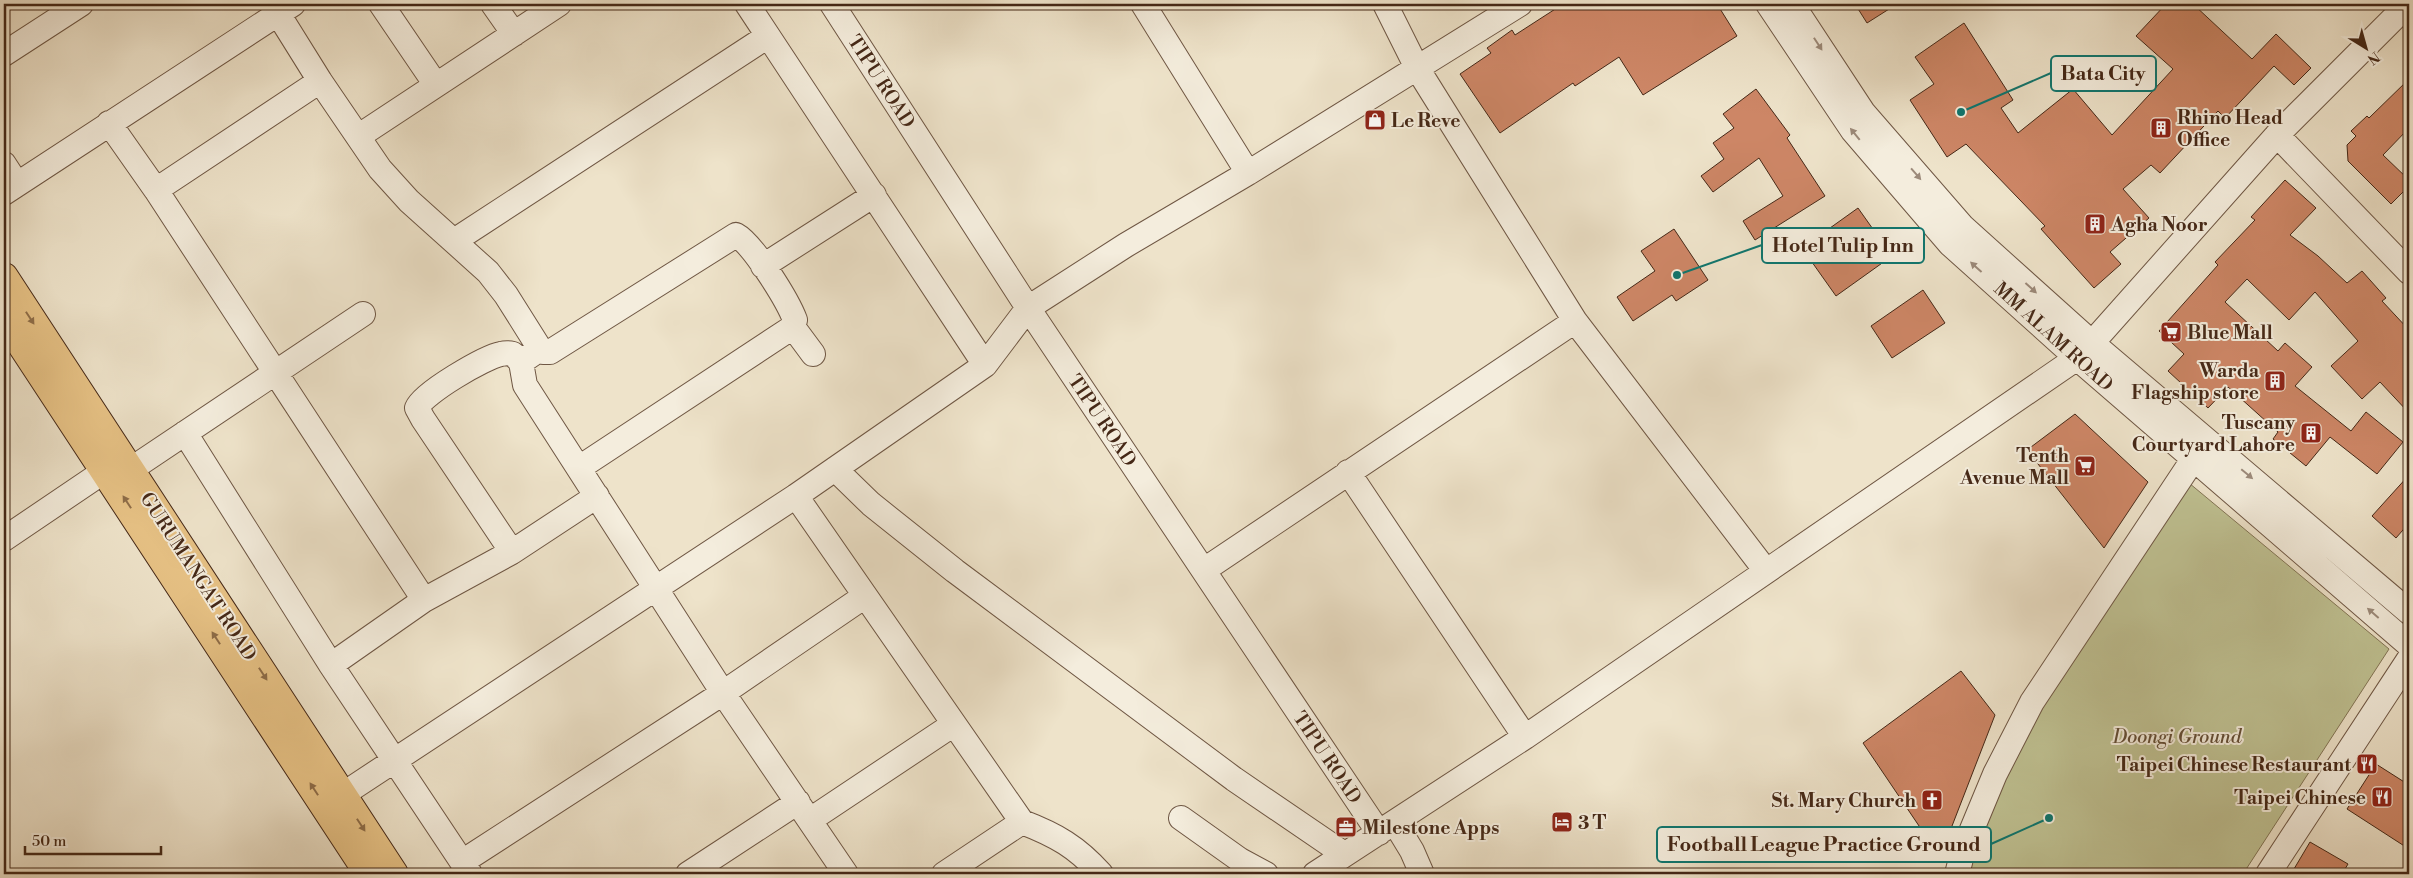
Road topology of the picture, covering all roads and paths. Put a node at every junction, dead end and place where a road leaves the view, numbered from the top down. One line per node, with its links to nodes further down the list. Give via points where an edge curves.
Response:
1 (81, 4): 14 (street)
2 (381, 4): 20 (street)
3 (493, 4): 15 (street)
4 (559, 4): 15 (street)
5 (747, 4): 16 (street)
6 (832, 4): 33 (street, TIPU ROAD)
7 (1143, 4): 25 (street)
8 (1385, 4): 18 (street)
9 (1520, 4): 18 (street)
10 (1768, 4): 39 (street, MM ALAM ROAD, one-way to 10, via 1950,244 1853,131)
11 (1792, 4): 39 (street, MM ALAM ROAD, one-way to 39, via 1863,112 1963,228)
12 (2408, 4): 22 (street)
13 (281, 7): 19 (street); 21 (street)
14 (50, 12): 17 (street)
15 (514, 34): 20 (street)
16 (768, 36): 28 (street); 29 (street)
17 (4, 54)
18 (1417, 68): 25 (street); 35 (street)
19 (320, 81): 23 (street); 27 (street)
20 (436, 85): 23 (street)
21 (109, 123): 26 (street); 27 (street)
22 (2277, 135): 31 (street); 39 (street)
23 (359, 136): 29 (street, via 380,169 403,195)
24 (4, 164): 26 (street)
25 (1248, 173): 33 (street)
26 (10, 188)
27 (156, 190): 43 (street)
28 (874, 195): 30 (street); 42 (street)
29 (454, 241): 38 (street, via 488,272)
30 (763, 266): 37 (street, via 792,313); 38 (street, via 742,238 736,235 550,352 543,352)
31 (2409, 272)
32 (4, 277): 48 (main road, GURUMANGAT ROAD, one-way to 48)
33 (1028, 308): 42 (street); 54 (street, TIPU ROAD)
34 (363, 314): 43 (street)
35 (1575, 321): 49 (street); 55 (street)
36 (6, 326): 48 (main road, GURUMANGAT ROAD)
37 (793, 327): 40 (street); 46 (street)
38 (540, 348): 41 (street)
39 (2084, 351): 45 (street, MM ALAM ROAD); 55 (street); 59 (street, MM ALAM ROAD, one-way to 59)
40 (813, 354)
41 (521, 362): 46 (street, via 525,386); 53 (street, via 513,354 493,356 437,390 417,408)
42 (985, 365): 47 (street)
43 (274, 372): 44 (street); 58 (street)
44 (185, 433): 48 (street); 62 (street)
45 (2194, 458): 60 (street, MM ALAM ROAD, one-way to 45); 83 (street, via 2032,702 1995,774 1963,851)
46 (579, 468): 50 (street)
47 (836, 469): 51 (street); 72 (street, via 871,504 955,571 1234,779)
48 (118, 470): 52 (street); 67 (main road, GURUMANGAT ROAD, one-way to 67); 74 (main road, GURUMANGAT ROAD, one-way to 48)
49 (1348, 472): 54 (street); 65 (street)
50 (596, 496): 53 (street); 56 (street)
51 (796, 496): 56 (street); 57 (street)
52 (4, 539)
53 (512, 552): 58 (street)
54 (1204, 570): 71 (street, TIPU ROAD)
55 (1766, 571): 65 (street)
56 (655, 589): 63 (street); 66 (street)
57 (865, 596): 63 (street); 64 (street)
58 (424, 600): 62 (street)
59 (2409, 612)
60 (2409, 646)
61 (2409, 658): 84 (street)
62 (331, 665): 66 (street)
63 (722, 693): 68 (street); 73 (street)
64 (954, 724): 68 (street); 70 (street)
65 (1525, 737): 71 (street)
66 (396, 760): 67 (street); 73 (street)
67 (342, 795): 75 (main road, GURUMANGAT ROAD, one-way to 75)
68 (804, 811): 76 (street); 77 (street)
69 (1181, 818): 80 (street, via 1240,860)
70 (1022, 822): 78 (street); 79 (street, via 1052,834 1085,857)
71 (1387, 828): 72 (street); 82 (street, TIPU ROAD, via 1412,851)
72 (1344, 854): 81 (street)
73 (466, 868)
74 (369, 874)
75 (394, 874)
76 (688, 874)
77 (846, 874)
78 (944, 874)
79 (1101, 874)
80 (1266, 874)
81 (1315, 874)
82 (1422, 874)
83 (1957, 874)
84 (2268, 874)

